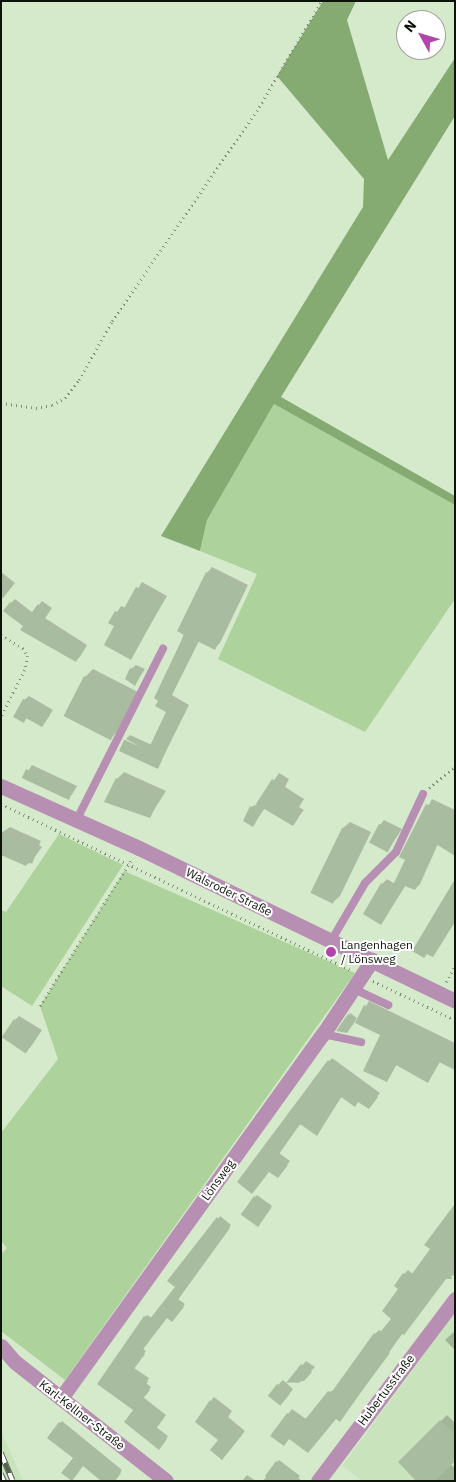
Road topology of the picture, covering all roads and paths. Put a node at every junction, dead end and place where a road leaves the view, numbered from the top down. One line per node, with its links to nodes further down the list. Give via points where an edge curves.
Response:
1 (322, 1): 2 (path, via 259,107 123,305 65,398 36,408)
2 (1, 403)
3 (1, 634): 5 (path, via 28,656 25,670)
4 (163, 649): 10 (lane)
5 (1, 717)
6 (455, 766): 8 (path)
7 (1, 786): 10 (street, Walsroder Straße)
8 (423, 794): 13 (lane, via 396,852 365,883)
9 (1, 804): 12 (path)
10 (78, 819): 11 (street, Walsroder Straße)
11 (139, 848): 12 (path); 13 (street, Walsroder Straße)
12 (128, 865): 16 (path); 20 (path)
13 (331, 941): 14 (street, Walsroder Straße)
14 (372, 960): 16 (street, Lönsweg); 17 (street, Walsroder Straße)
15 (455, 966): 17 (path)
16 (358, 982): 19 (lane); 21 (path); 22 (street, Lönsweg)
17 (440, 994): 18 (street, Walsroder Straße)
18 (455, 1001)
19 (389, 1005)
20 (40, 1006)
21 (455, 1020)
22 (323, 1034): 23 (lane); 26 (street, Lönsweg)
23 (361, 1042)
24 (455, 1299): 28 (street, Hubertusstraße)
25 (1, 1346): 26 (street, Karl-Kellner-Straße, via 15,1362)
26 (61, 1398): 27 (street, Karl-Kellner-Straße)
27 (166, 1481)
28 (318, 1481)

